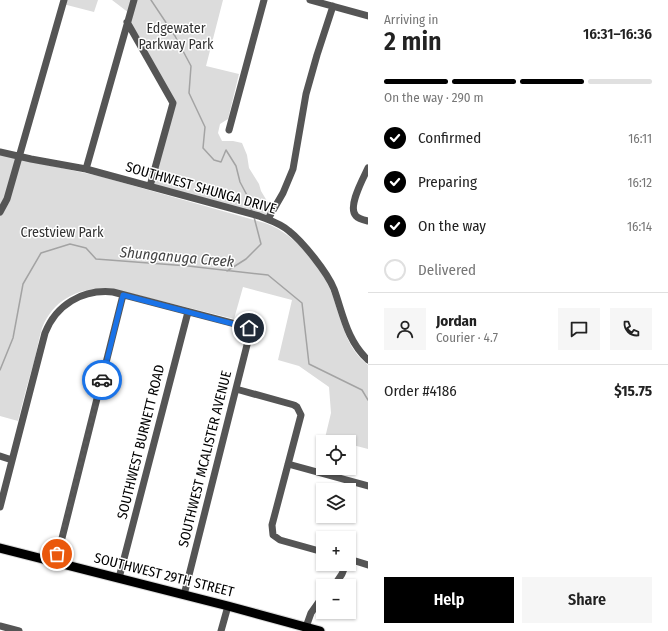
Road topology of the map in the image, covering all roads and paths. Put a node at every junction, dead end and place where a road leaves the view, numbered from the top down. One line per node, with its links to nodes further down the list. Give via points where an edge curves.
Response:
1 (64, 0): 10 (street)
2 (134, 0): 7 (street)
3 (264, 0): 8 (street)
4 (310, 0): 5 (street)
5 (333, 6): 6 (street); 16 (street, via 306,94 293,169 284,194)
6 (368, 16)
7 (127, 22): 12 (street); 13 (street, via 173,103)
8 (229, 130)
9 (0, 152): 10 (street, SOUTHWEST SHUNGA DRIVE)
10 (19, 157): 12 (street, SOUTHWEST SHUNGA DRIVE); 14 (street)
11 (368, 168): 17 (street, via 353,203 353,211 358,217)
12 (86, 169): 13 (street, SOUTHWEST SHUNGA DRIVE)
13 (150, 186): 16 (street, SOUTHWEST SHUNGA DRIVE)
14 (3, 202): 15 (street)
15 (0, 212)
16 (268, 219): 20 (street, SOUTHWEST SHUNGA DRIVE, via 290,231 316,262 333,287 350,338)
17 (368, 221)
18 (123, 295): 19 (street); 23 (street, via 107,292 86,294 68,302 55,315 45,333); 30 (street)
19 (188, 312): 21 (street, SOUTHWEST MCALISTER AVENUE, via 247,327 250,330); 32 (street, SOUTHWEST BURNETT ROAD)
20 (368, 360)
21 (236, 389): 24 (street, via 294,405 300,411); 33 (street, SOUTHWEST MCALISTER AVENUE)
22 (0, 456): 23 (street)
23 (12, 460): 26 (street)
24 (288, 464): 25 (street); 28 (street, via 272,525 273,535 280,540)
25 (368, 486)
26 (0, 507)
27 (0, 548): 30 (main road, SOUTHWEST 29TH STREET)
28 (316, 550)
29 (356, 561): 31 (street)
30 (56, 562): 32 (main road, SOUTHWEST 29TH STREET)
31 (368, 565)
32 (119, 578): 33 (main road, SOUTHWEST 29TH STREET)
33 (184, 595): 34 (main road, SOUTHWEST 29TH STREET)
34 (228, 606): 38 (main road, SOUTHWEST 29TH STREET); 40 (street)
35 (316, 606): 37 (street)
36 (0, 626): 39 (street)
37 (306, 627): 38 (main road, SOUTHWEST 29TH STREET); 41 (main road, SOUTHWEST 29TH STREET)
38 (296, 628)
39 (19, 631)
40 (221, 631)
41 (320, 631)

